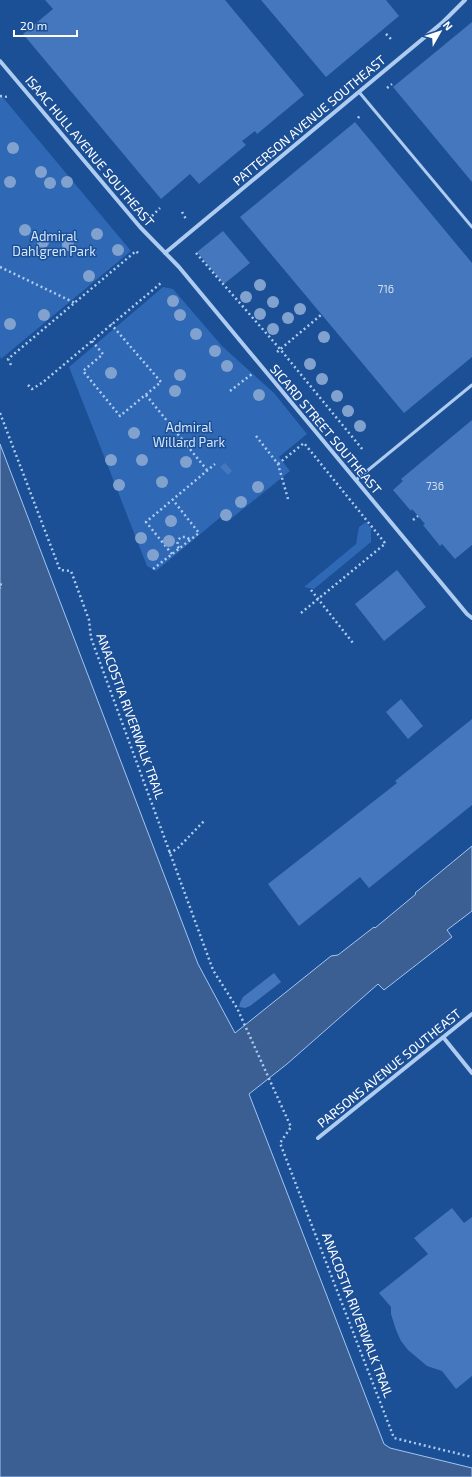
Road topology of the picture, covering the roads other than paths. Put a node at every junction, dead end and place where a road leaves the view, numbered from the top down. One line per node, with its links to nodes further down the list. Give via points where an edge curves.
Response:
1 (465, 0): 3 (street, PATTERSON AVENUE SOUTHEAST, via 443,22)
2 (0, 61): 5 (street, ISAAC HULL AVENUE SOUTHEAST, via 140,227)
3 (358, 92): 4 (lane); 5 (street, PATTERSON AVENUE SOUTHEAST)
4 (472, 227)
5 (165, 253): 7 (street, SICARD STREET SOUTHEAST)
6 (472, 385): 7 (lane)
7 (356, 480): 8 (street, SICARD STREET SOUTHEAST)
8 (472, 618)
9 (472, 1014): 10 (street, PARSONS AVENUE SOUTHEAST)
10 (443, 1037): 11 (street); 12 (street, PARSONS AVENUE SOUTHEAST)
11 (472, 1073)
12 (318, 1138)

